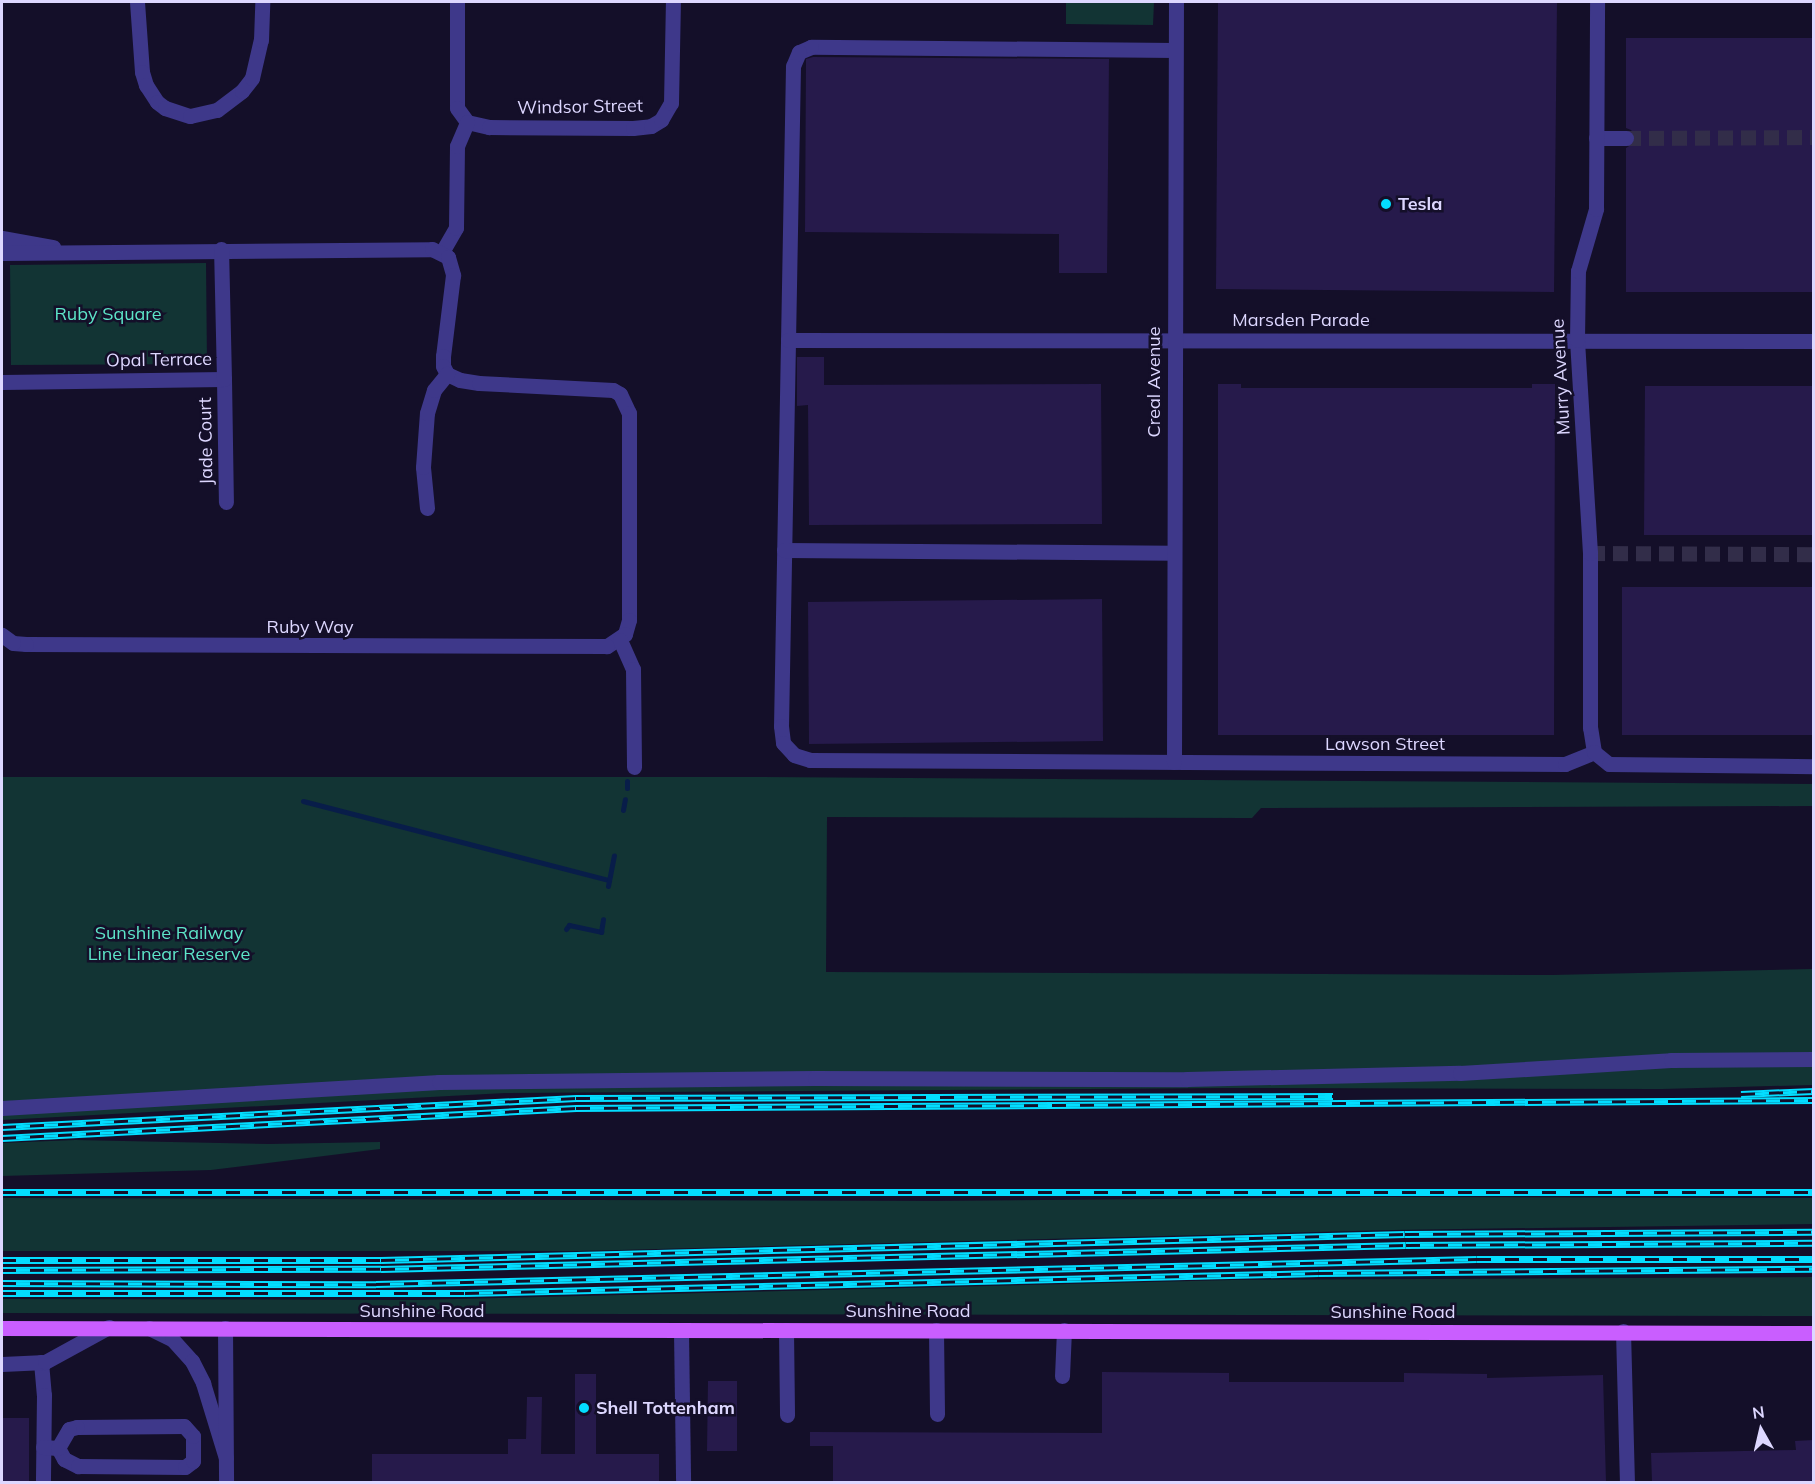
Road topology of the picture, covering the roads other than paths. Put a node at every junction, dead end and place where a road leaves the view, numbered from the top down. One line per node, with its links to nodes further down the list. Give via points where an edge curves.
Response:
1 (137, 2): 2 (street, via 146,85 165,108 190,116 218,110 252,78 261,40)
2 (262, 2)
3 (457, 2): 8 (street, via 457,108)
4 (673, 2): 8 (street, Windsor Street, via 672,90 668,112 651,126 489,128)
5 (1176, 2): 7 (street, Creal Avenue)
6 (1597, 2): 9 (street, Murry Avenue)
7 (1175, 50): 16 (street, Creal Avenue); 17 (street, Lawson Street, via 811,47 799,52 793,66)
8 (467, 122): 14 (street, via 457,146 456,228)
9 (1596, 138): 10 (street); 18 (street, Murry Avenue, via 1596,209 1578,271)
10 (1626, 138)
11 (2, 239): 13 (street)
12 (221, 249): 13 (street); 14 (street, via 422,248); 21 (street, Opal Terrace)
13 (71, 250): 15 (street, via 30,255)
14 (442, 252): 20 (street, via 451,263 453,275 443,356)
15 (2, 253)
16 (1174, 339): 17 (street, Marsden Parade); 18 (street, Marsden Parade); 26 (street, Creal Avenue)
17 (788, 340): 25 (street, Lawson Street)
18 (1577, 340): 19 (street, Marsden Parade); 29 (street, Murry Avenue, via 1590,553 1590,728)
19 (1814, 341)
20 (447, 374): 24 (street, via 434,390 427,413 423,467); 28 (street, via 479,383 613,390 627,403 629,620)
21 (224, 379): 22 (street, Opal Terrace); 23 (street, Jade Court)
22 (2, 382)
23 (226, 502)
24 (427, 508)
25 (784, 550): 26 (street); 30 (street, Lawson Street, via 781,726 783,742 794,755 810,760)
26 (1173, 553): 30 (street, Creal Avenue)
27 (2, 635): 28 (street, Ruby Way, via 26,644 226,646 591,647)
28 (620, 640): 32 (street, via 633,669)
29 (1594, 752): 30 (street, Lawson Street, via 1564,764); 31 (street, via 1609,764)
30 (1174, 762)
31 (1814, 766)
32 (634, 767)
33 (1814, 1059): 34 (street, via 1671,1060 1460,1073 1199,1078 439,1082)
34 (2, 1108)
35 (109, 1327): 36 (main road, Sunshine Road); 37 (main road, Sunshine Road); 45 (street)
36 (2, 1328)
37 (147, 1328): 38 (main road, Sunshine Road); 51 (street, via 172,1339 192,1361 207,1394)
38 (225, 1328): 39 (main road, Sunshine Road); 51 (street)
39 (681, 1330): 40 (main road, Sunshine Road); 54 (street)
40 (786, 1330): 41 (main road, Sunshine Road); 49 (street)
41 (936, 1330): 42 (main road, Sunshine Road); 48 (street)
42 (1064, 1330): 43 (main road, Sunshine Road); 47 (street)
43 (1623, 1331): 44 (main road, Sunshine Road); 55 (street)
44 (1814, 1333)
45 (41, 1362): 46 (street); 50 (street)
46 (2, 1364)
47 (1062, 1376)
48 (938, 1414)
49 (787, 1415)
50 (51, 1448): 50 (street, via 78,1466 185,1467 193,1461 193,1436 184,1426 77,1427 69,1429); 52 (street)
51 (226, 1458): 53 (street)
52 (43, 1482)
53 (226, 1482)
54 (683, 1482)
55 (1627, 1482)

